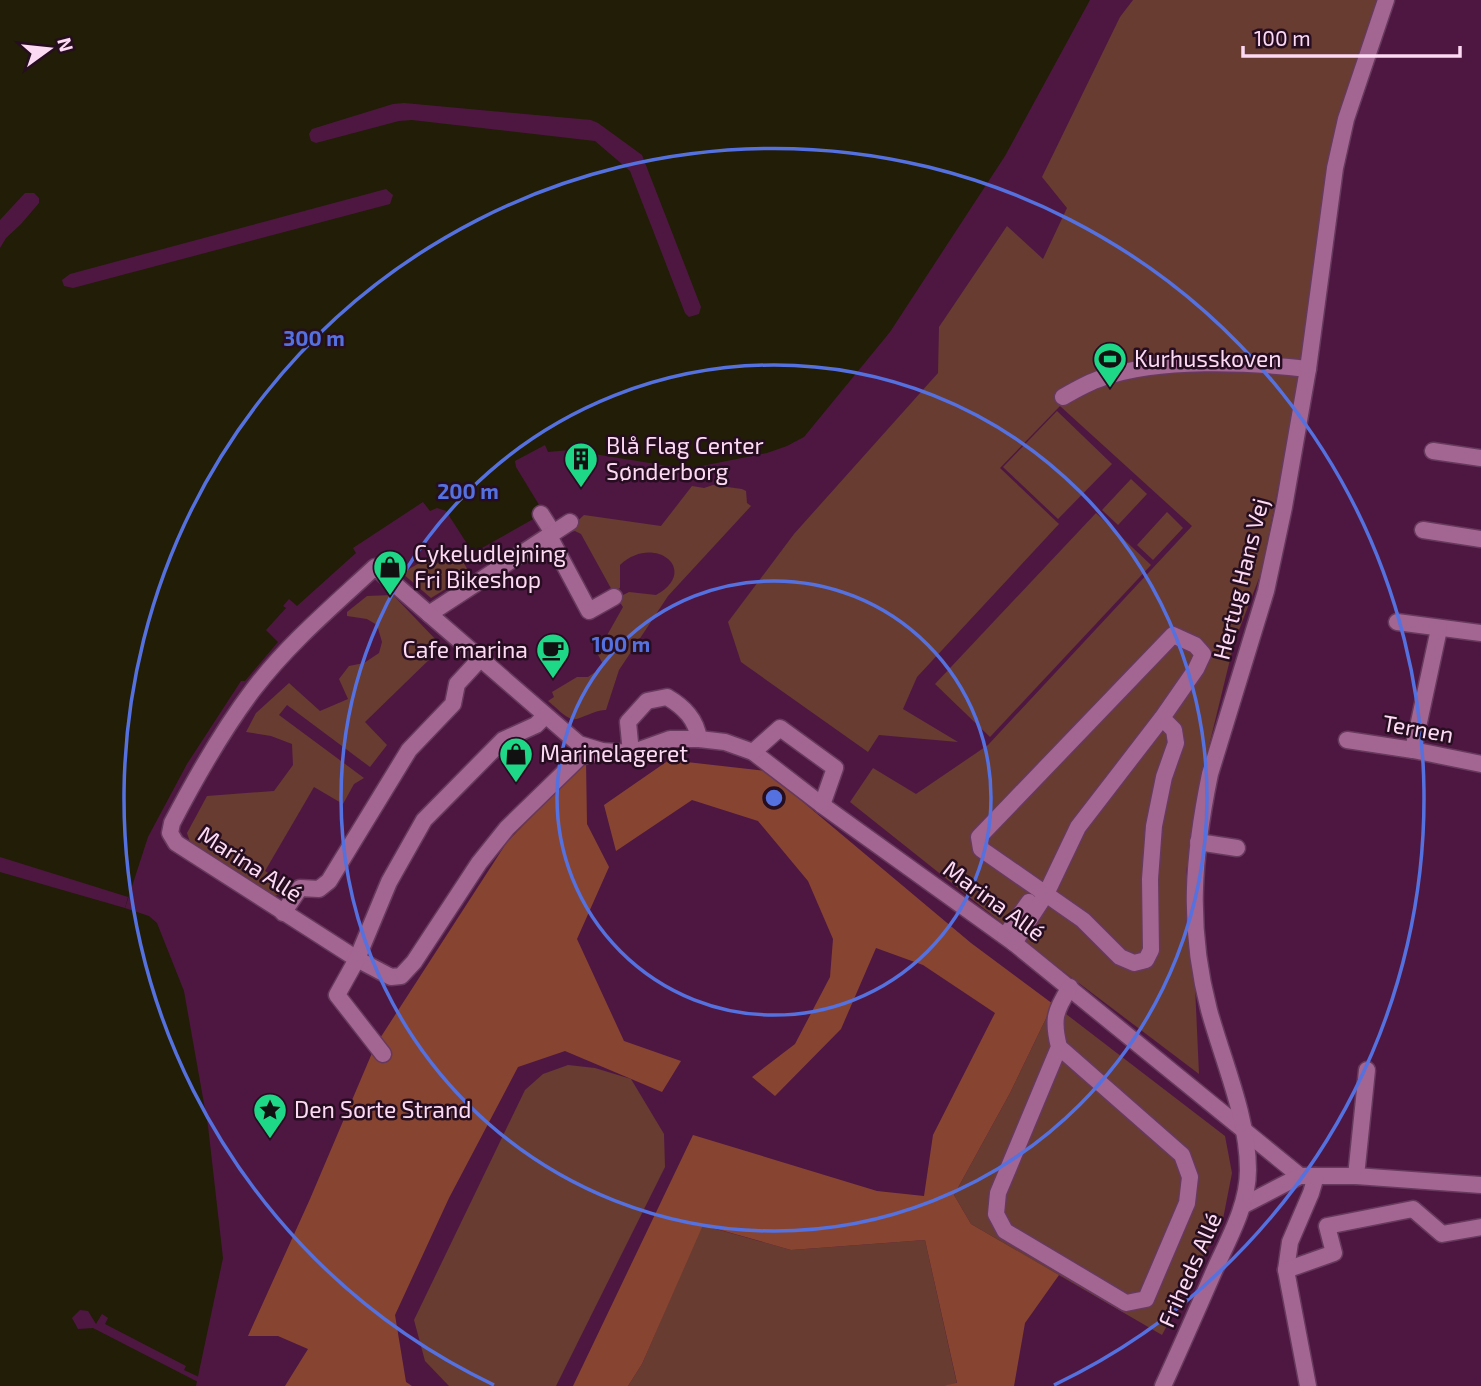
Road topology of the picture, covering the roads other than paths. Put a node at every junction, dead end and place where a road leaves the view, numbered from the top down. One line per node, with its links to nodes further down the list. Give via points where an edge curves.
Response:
1 (1386, 0): 2 (street, Hertug Hans Vej, via 1346,119 1335,168)
2 (1308, 369): 3 (street, via 1209,363 1153,367 1102,378); 27 (street, Hertug Hans Vej, via 1266,591 1210,774)
3 (1063, 397)
4 (1433, 452): 5 (street)
5 (1481, 458)
6 (541, 514): 9 (street)
7 (570, 522): 9 (street)
8 (1423, 530): 10 (street)
9 (551, 535): 11 (street, via 589,611); 12 (street)
10 (1481, 539)
11 (614, 597)
12 (429, 614): 16 (street, Marina Allé); 30 (street, Marina Allé, via 375,567 310,627 254,689 172,823 170,833 176,843)
13 (1397, 622): 14 (street)
14 (1439, 629): 15 (street); 21 (street)
15 (1481, 633)
16 (480, 659): 17 (street, Marina Allé); 30 (street, via 457,684 453,704 409,750 329,881 319,889 300,888)
17 (545, 716): 22 (street, Marina Allé, via 579,744); 32 (street, via 503,740 424,820 388,882)
18 (1162, 718): 29 (street, via 1079,827); 29 (street, via 1174,730 1175,743 1154,825 1152,950 1146,961 1133,963 1120,957 1083,920); 29 (street, via 1203,654 1174,635 979,837 981,849)
19 (699, 739): 23 (street, Marina Allé); 24 (street, Marina Allé, via 670,739); 24 (street, via 685,707 667,697 647,701 628,722)
20 (1347, 740): 21 (street, Ternen)
21 (1413, 750): 25 (street, Ternen)
22 (602, 751): 24 (street, Marina Allé); 32 (street, Marina Allé, via 580,757 507,828 401,976 391,978)
23 (753, 752): 26 (street, Marina Allé); 26 (street, via 780,728 835,768)
24 (631, 753)
25 (1481, 764)
26 (822, 805): 31 (street, Marina Allé)
27 (1198, 842): 28 (street); 37 (street, Hertug Hans Vej, via 1193,905 1198,954)
28 (1237, 848)
29 (1042, 891): 31 (street)
30 (283, 913): 32 (street, Marina Allé)
31 (1010, 939): 33 (street, Marina Allé)
32 (357, 959): 35 (street, via 337,995)
33 (1070, 987): 34 (street, via 1056,1011); 37 (street, Marina Allé)
34 (1059, 1047): 34 (street, via 1182,1154 1190,1178 1187,1203 1146,1299 1126,1303 1005,1231 996,1214 998,1192)
35 (383, 1054)
36 (1367, 1070): 40 (street)
37 (1243, 1131): 38 (street, Hertug Hans Vej); 39 (street, Marina Allé)
38 (1248, 1169): 44 (street, Friheds Allé)
39 (1308, 1176): 40 (street); 44 (street); 46 (street, via 1311,1193 1290,1242)
40 (1356, 1176): 42 (street)
41 (1481, 1176): 42 (street)
42 (1481, 1184): 43 (street)
43 (1481, 1191)
44 (1244, 1205): 47 (street, Friheds Allé)
45 (1481, 1227): 46 (street, via 1442,1234 1413,1209 1327,1226 1334,1253)
46 (1286, 1270): 48 (street)
47 (1163, 1386)
48 (1308, 1386)

